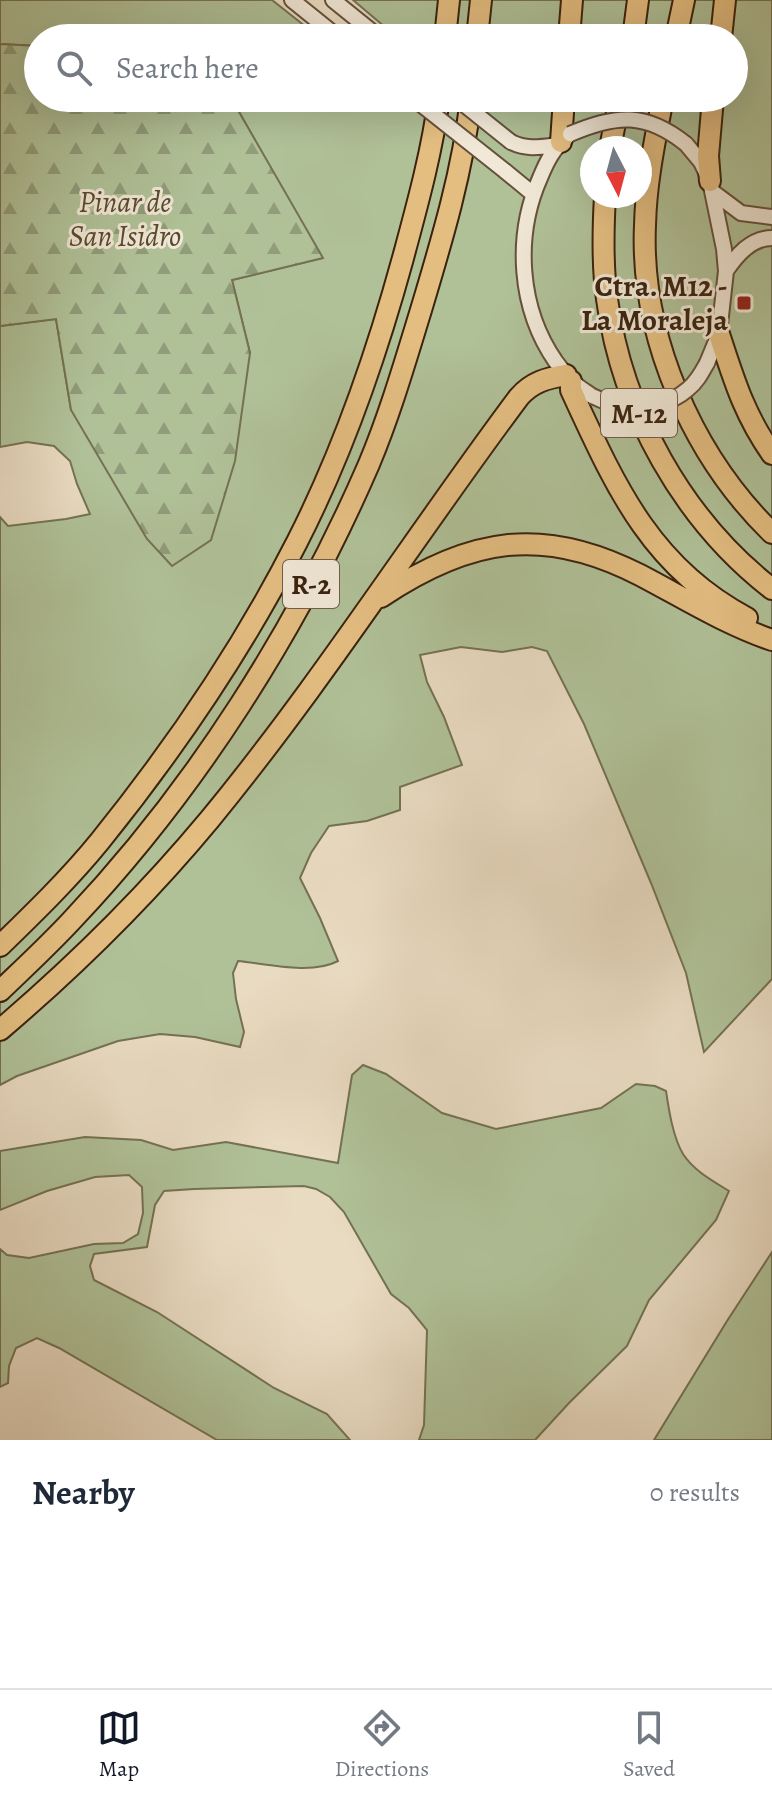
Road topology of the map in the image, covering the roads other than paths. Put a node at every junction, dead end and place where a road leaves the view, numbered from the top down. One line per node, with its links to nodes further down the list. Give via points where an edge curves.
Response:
1 (292, 0): 10 (street)
2 (333, 0): 11 (street)
3 (443, 0): 12 (highway)
4 (449, 0): 13 (highway)
5 (481, 0): 14 (highway)
6 (572, 0): 15 (highway)
7 (638, 0): 16 (highway)
8 (684, 0): 17 (highway)
9 (725, 0): 18 (highway)
10 (322, 24)
11 (363, 24)
12 (443, 24)
13 (445, 24)
14 (478, 24)
15 (570, 24)
16 (635, 24)
17 (679, 24)
18 (722, 24)
19 (431, 112): 30 (street, bridge)
20 (440, 112): 43 (highway, R-2, via 385,321 337,455 297,541 244,638 178,739 99,842)
21 (464, 112): 28 (street, bridge, via 520,147)
22 (469, 112): 44 (highway, R-2, via 447,224 396,393 317,572 246,695 144,838)
23 (564, 112): 28 (highway)
24 (617, 112): 27 (highway)
25 (660, 112): 38 (highway, M-12, via 644,227 651,307 671,380 691,423 725,480)
26 (712, 112): 29 (highway)
27 (612, 136)
28 (563, 140): 29 (street, bridge, via 606,121 645,121 686,144); 30 (street, via 548,158)
29 (712, 187): 32 (street, via 741,213); 34 (street)
30 (533, 194): 36 (street, via 523,242 530,306 546,347)
31 (604, 208): 39 (highway, M-12, via 607,301 625,380 641,417 689,502 721,542)
32 (772, 217)
33 (772, 238): 34 (street, via 749,245)
34 (726, 271): 35 (street)
35 (719, 334): 36 (street, bridge, via 690,387 650,407 617,406); 37 (highway, via 738,393)
36 (569, 378): 40 (highway, via 548,378 526,388); 41 (highway, via 624,499 659,548 718,601)
37 (772, 454)
38 (772, 533)
39 (772, 589)
40 (371, 604): 42 (highway, via 446,559 494,547 546,545 612,562); 45 (highway, via 201,830 98,941)
41 (772, 631)
42 (772, 640)
43 (0, 946)
44 (0, 991)
45 (0, 1030)

